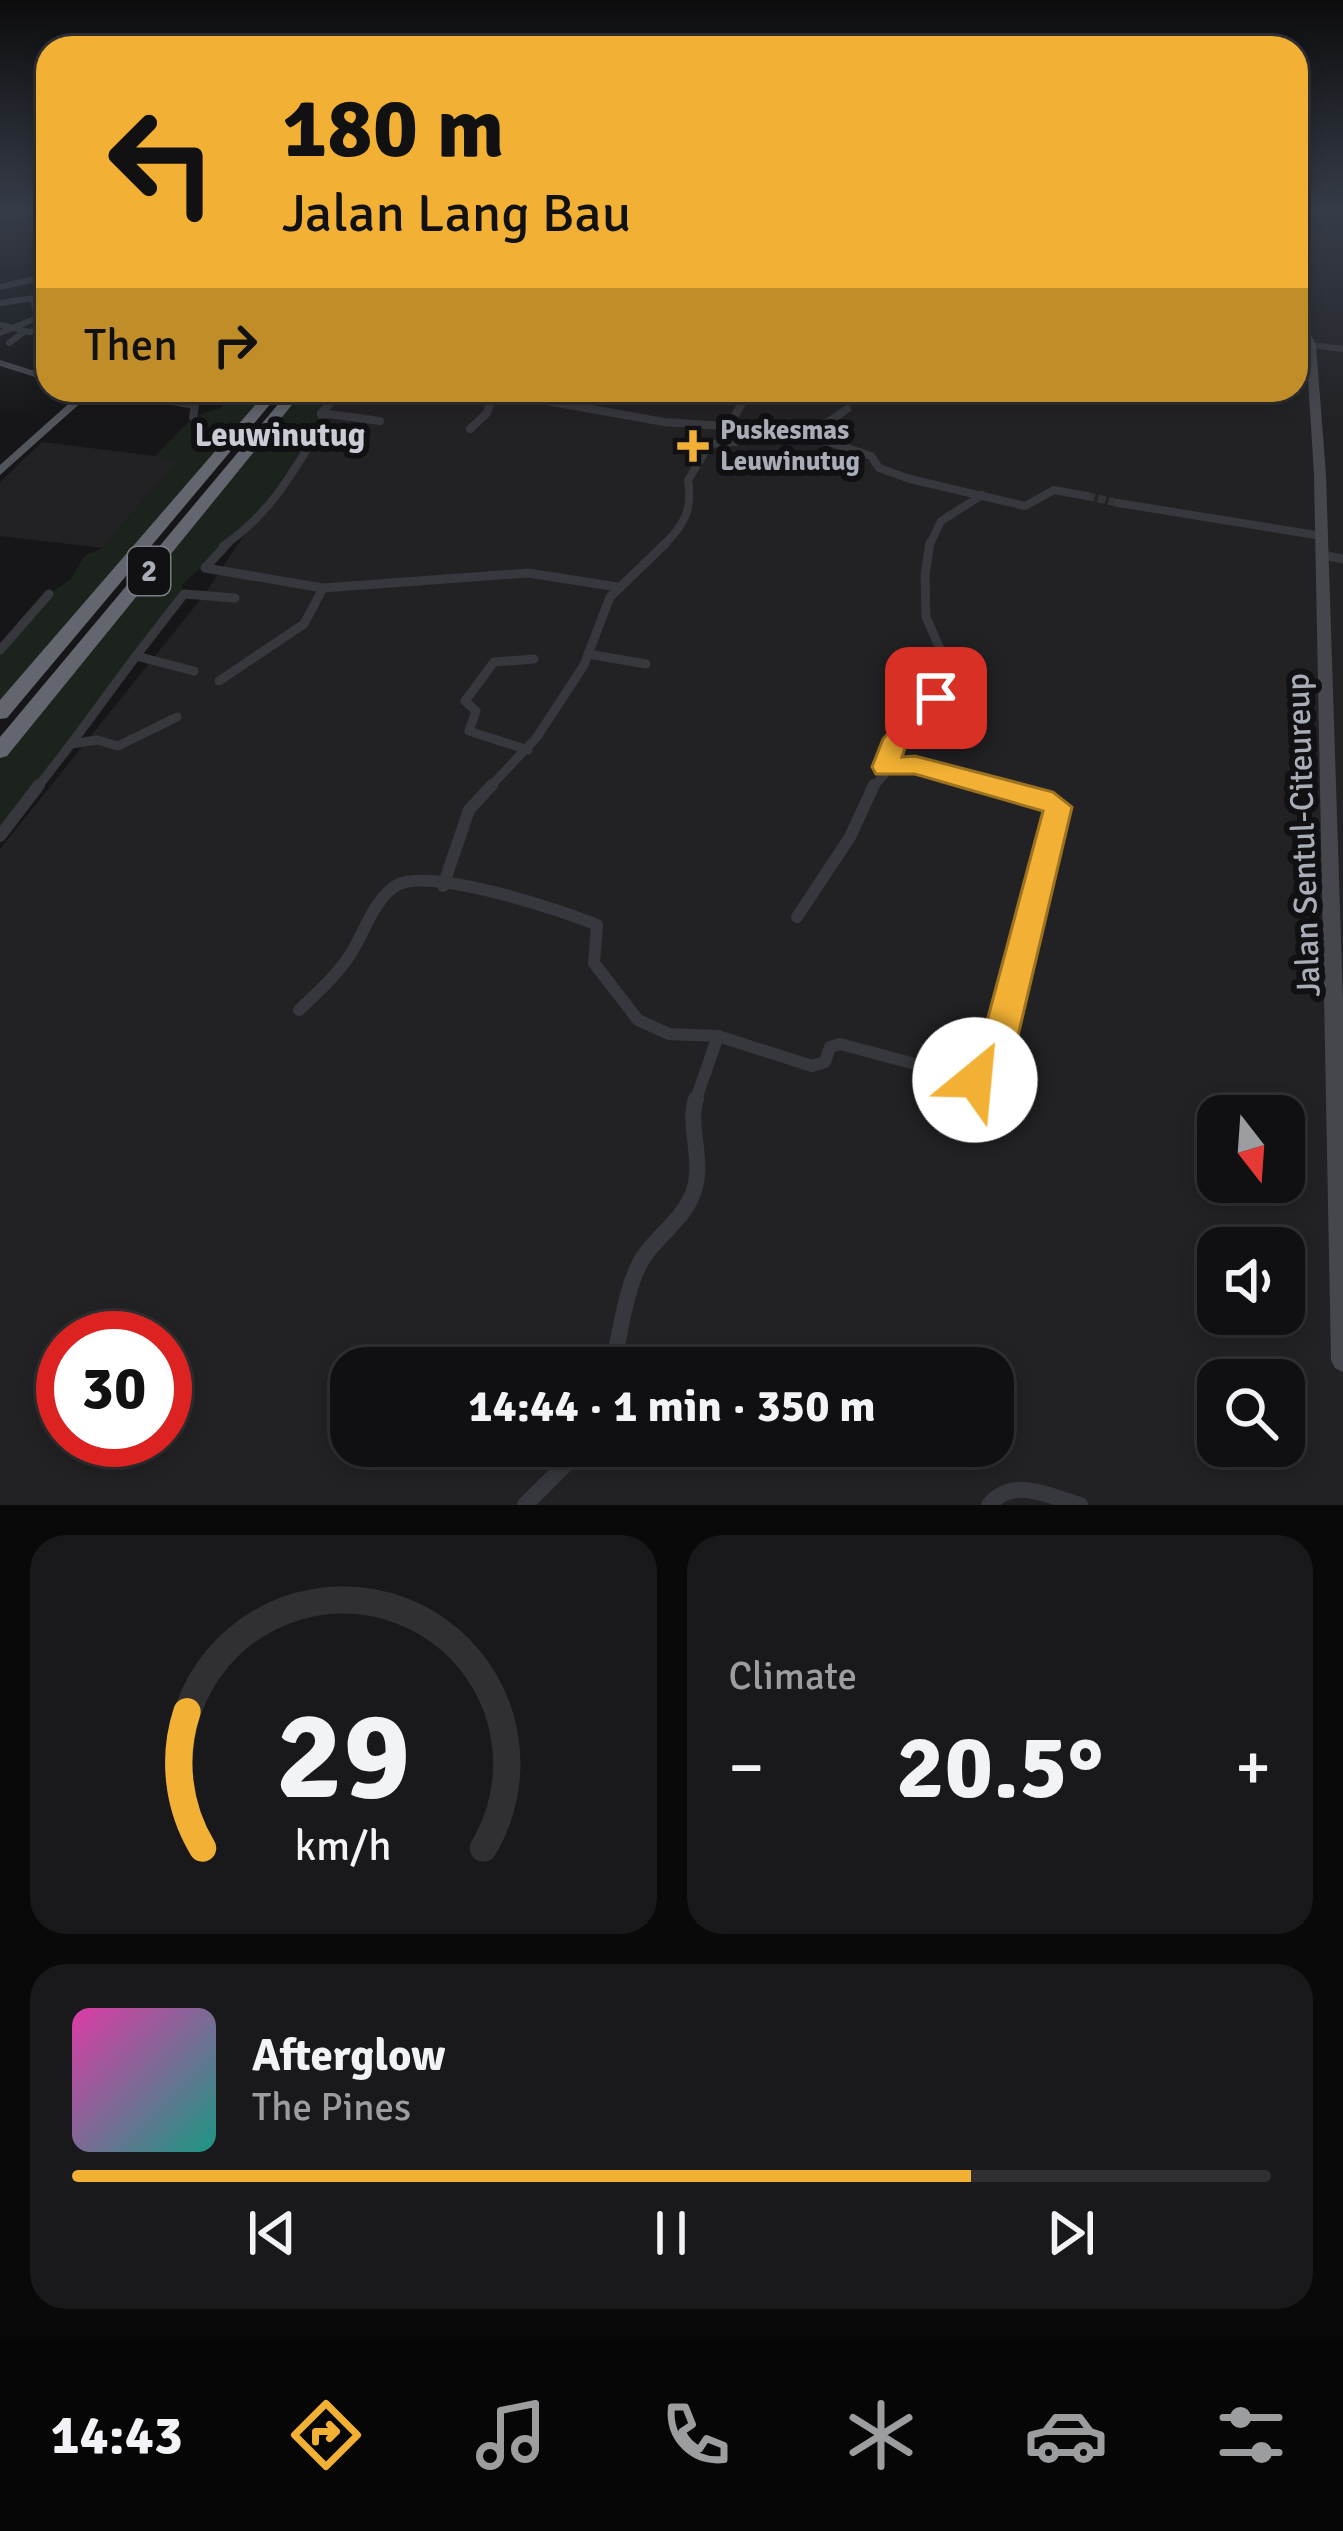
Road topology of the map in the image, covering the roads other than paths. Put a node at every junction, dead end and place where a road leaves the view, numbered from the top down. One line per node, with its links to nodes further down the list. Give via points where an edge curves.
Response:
1 (33, 298): 2 (street); 3 (street); 4 (street)
2 (36, 298)
3 (0, 303)
4 (36, 313)
5 (36, 318): 6 (street)
6 (12, 328): 7 (street); 9 (street)
7 (0, 329)
8 (36, 330): 9 (street)
9 (25, 331): 11 (street)
10 (1308, 339): 12 (street, Jalan Sentul-Citeureup)
11 (9, 343)
12 (1311, 346): 13 (street); 14 (street, Jalan Sentul-Citeureup)
13 (1343, 349)
14 (1308, 358)
15 (0, 363): 16 (street)
16 (36, 374)
17 (77, 402): 36 (main road)
18 (178, 402): 28 (street, via 195,405)
19 (265, 402): 54 (highway, 2)
20 (287, 402): 58 (highway, 2)
21 (331, 402): 27 (street)
22 (491, 402): 32 (street)
23 (556, 402): 30 (street)
24 (743, 402): 31 (street)
25 (1307, 402): 40 (street, Jalan Sentul-Citeureup)
26 (848, 409): 33 (street)
27 (321, 412): 29 (street); 44 (street, via 324,421 291,477 205,568)
28 (193, 417)
29 (380, 421)
30 (692, 425): 31 (street); 35 (street, via 693,436)
31 (728, 427): 33 (street)
32 (470, 429)
33 (811, 434): 37 (street, via 871,456 894,474)
34 (735, 442): 35 (street)
35 (712, 443): 43 (street, via 688,481 692,505 678,531)
36 (0, 471)
37 (982, 495): 38 (street, via 1025,506 1054,490); 59 (street, via 934,530 928,626 948,669 936,698 892,745)
38 (1088, 496)
39 (1118, 503): 40 (street)
40 (1322, 536): 41 (street, Jalan Sentul-Citeureup)
41 (1323, 555): 42 (street); 65 (street, Jalan Sentul-Citeureup)
42 (1343, 559)
43 (618, 587): 44 (street, via 528,573); 48 (street)
44 (323, 588): 53 (street, via 304,625)
45 (50, 594): 47 (street)
46 (235, 598): 49 (street, via 184,594)
47 (0, 650)
48 (588, 655): 51 (street); 57 (street)
49 (136, 656): 52 (street); 56 (street)
50 (534, 659): 57 (street, via 494,662 465,701 476,711 470,730)
51 (646, 664)
52 (194, 671)
53 (219, 681)
54 (0, 713)
55 (177, 717): 56 (street, via 118,746)
56 (71, 744): 60 (street)
57 (528, 751): 61 (street, via 469,810)
58 (0, 752)
59 (886, 767): 62 (street); 64 (street, via 915,765 1058,807 1000,1040 983,1075 975,1080 840,1044 812,1066)
60 (0, 836)
61 (443, 886): 63 (street, via 394,887 346,961); 64 (street, via 504,892 592,922 599,931 594,963 638,1020 669,1034)
62 (797, 917)
63 (299, 1010)
64 (718, 1036): 66 (street, via 692,1111 698,1156 690,1201 638,1266)
65 (1342, 1113): 67 (street, Jalan Sentul-Citeureup)
66 (617, 1347)
67 (1343, 1360)
68 (563, 1467): 69 (street)
69 (524, 1505)
70 (989, 1505): 71 (street, via 1009,1486)
71 (1080, 1505)

